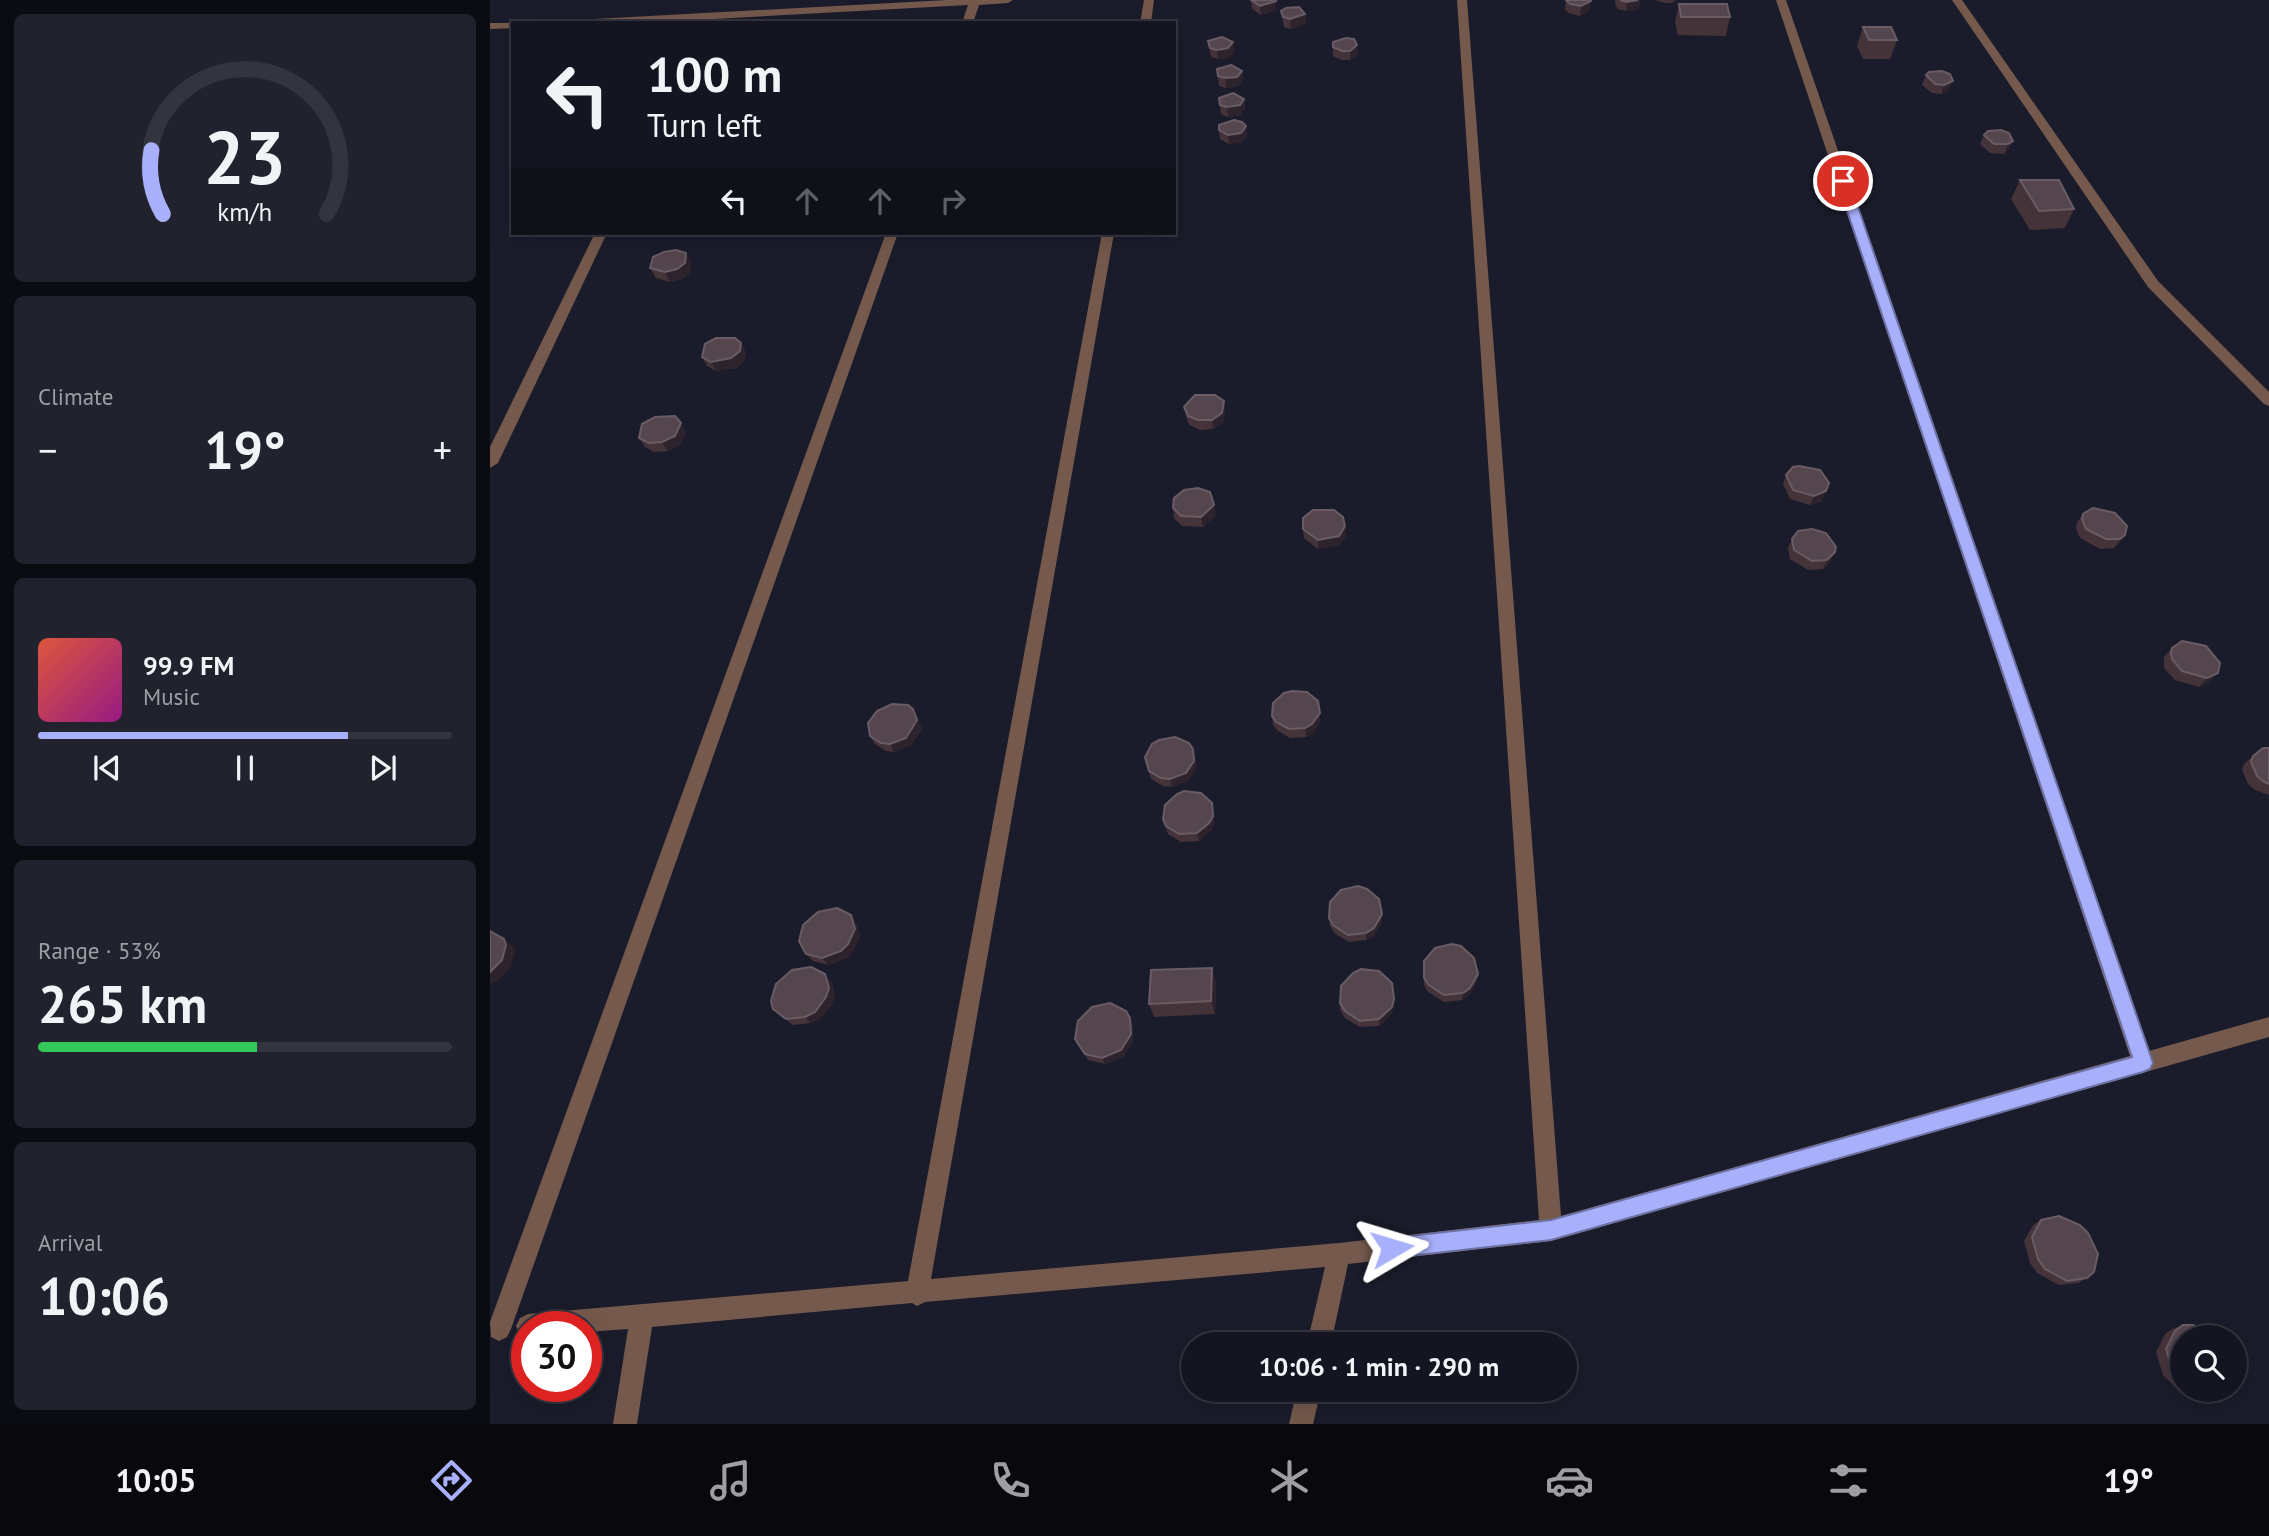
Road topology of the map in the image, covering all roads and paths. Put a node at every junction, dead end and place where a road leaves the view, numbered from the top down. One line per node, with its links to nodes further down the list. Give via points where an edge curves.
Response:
1 (713, 0): 8 (street)
2 (1008, 0): 7 (street)
3 (1149, 0): 11 (street)
4 (1462, 0): 21 (street)
5 (1781, 0): 20 (street)
6 (1957, 0): 17 (street, via 2153,284)
7 (974, 1): 8 (street); 10 (street)
8 (703, 20): 9 (street)
9 (661, 21)
10 (968, 21)
11 (1145, 21)
12 (490, 26): 13 (street)
13 (511, 26)
14 (600, 235): 18 (street)
15 (891, 235): 26 (street)
16 (1108, 235): 23 (street)
17 (2269, 401)
18 (490, 463)
19 (2269, 1027): 20 (street)
20 (2143, 1063): 21 (street)
21 (1551, 1230): 22 (street)
22 (1339, 1254): 23 (street); 27 (street)
23 (916, 1294): 24 (street)
24 (642, 1317): 25 (street); 29 (street)
25 (602, 1320)
26 (494, 1330)
27 (1322, 1332)
28 (1306, 1402): 30 (street)
29 (625, 1424)
30 (1301, 1424)

